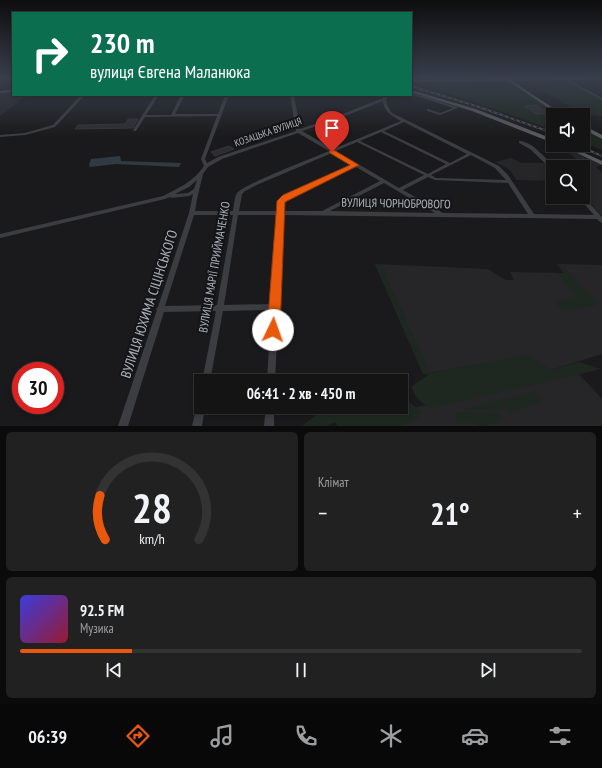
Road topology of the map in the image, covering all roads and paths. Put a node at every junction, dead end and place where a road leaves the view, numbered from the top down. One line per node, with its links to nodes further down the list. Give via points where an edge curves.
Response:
1 (385, 97): 16 (street, via 387,110)
2 (79, 98): 21 (street, via 54,126 25,134)
3 (156, 98): 14 (street)
4 (181, 98): 15 (street)
5 (226, 98): 13 (street)
6 (292, 98): 20 (street)
7 (383, 98): 20 (street, КОЗАЦЬКА ВУЛИЦЯ)
8 (428, 98): 12 (street, via 456,108 440,114)
9 (432, 98): 23 (main road, via 474,110)
10 (536, 98): 11 (main road)
11 (552, 108)
12 (428, 110)
13 (220, 115): 15 (street); 33 (street, via 203,159)
14 (144, 116): 15 (street); 17 (street)
15 (172, 116)
16 (404, 121): 18 (street, ВУЛИЦЯ МАРІЇ ПРИЙМАЧЕНКО); 28 (street)
17 (135, 130)
18 (381, 131): 24 (street, ВУЛИЦЯ МАРІЇ ПРИЙМАЧЕНКО); 31 (street)
19 (590, 131): 22 (main road)
20 (298, 132): 26 (street); 33 (street, КОЗАЦЬКА ВУЛИЦЯ, via 231,154)
21 (0, 136)
22 (602, 137)
23 (546, 138)
24 (357, 141): 26 (street, ВУЛИЦЯ МАРІЇ ПРИЙМАЧЕНКО); 35 (street)
25 (520, 142): 29 (street, via 532,148)
26 (332, 152): 32 (street); 46 (street, ВУЛИЦЯ МАРІЇ ПРИЙМАЧЕНКО, via 242,190)
27 (578, 152): 30 (main road)
28 (470, 154): 31 (street); 39 (street, via 497,167)
29 (546, 161)
30 (602, 163)
31 (450, 164): 35 (street)
32 (356, 165): 38 (street); 47 (street, via 286,197 281,201)
33 (206, 166): 34 (street, КОЗАЦЬКА ВУЛИЦЯ)
34 (200, 174): 40 (street, ВУЛИЦЯ ЮХИМА СІЦІНСЬКОГО); 42 (street, КОЗАЦЬКА ВУЛИЦЯ)
35 (428, 176): 36 (street); 37 (street)
36 (422, 178): 37 (street); 41 (street)
37 (435, 179): 39 (street)
38 (383, 181): 41 (street); 48 (street)
39 (510, 182): 50 (street)
40 (196, 189): 42 (street); 43 (street, ВУЛИЦЯ ЮХИМА СІЦІНСЬКОГО)
41 (399, 190): 49 (street)
42 (185, 191): 43 (street); 52 (street)
43 (194, 199): 45 (street, ВУЛИЦЯ ЮХИМА СІЦІНСЬКОГО)
44 (587, 204): 51 (street)
45 (192, 213): 46 (street, ВУЛИЦЯ ЧОРНОБРОВОГО); 55 (street, ВУЛИЦЯ ЮХИМА СІЦІНСЬКОГО)
46 (236, 213): 47 (street, ВУЛИЦЯ ЧОРНОБРОВОГО); 54 (street, ВУЛИЦЯ МАРІЇ ПРИЙМАЧЕНКО)
47 (281, 213): 48 (street, ВУЛИЦЯ ЧОРНОБРОВОГО); 53 (street)
48 (322, 213): 49 (street, ВУЛИЦЯ ЧОРНОБРОВОГО)
49 (442, 214): 50 (street, ВУЛИЦЯ ЧОРНОБРОВОГО)
50 (532, 216): 51 (street, ВУЛИЦЯ ЧОРНОБРОВОГО)
51 (600, 219)
52 (0, 236)
53 (274, 307): 54 (street); 57 (street)
54 (220, 308): 55 (street); 56 (street, ВУЛИЦЯ МАРІЇ ПРИЙМАЧЕНКО)
55 (160, 309): 60 (street, ВУЛИЦЯ ЮХИМА СІЦІНСЬКОГО)
56 (207, 374)
57 (271, 374)
58 (199, 414): 61 (street)
59 (270, 414): 62 (street)
60 (123, 426)
61 (197, 426)
62 (269, 426)

